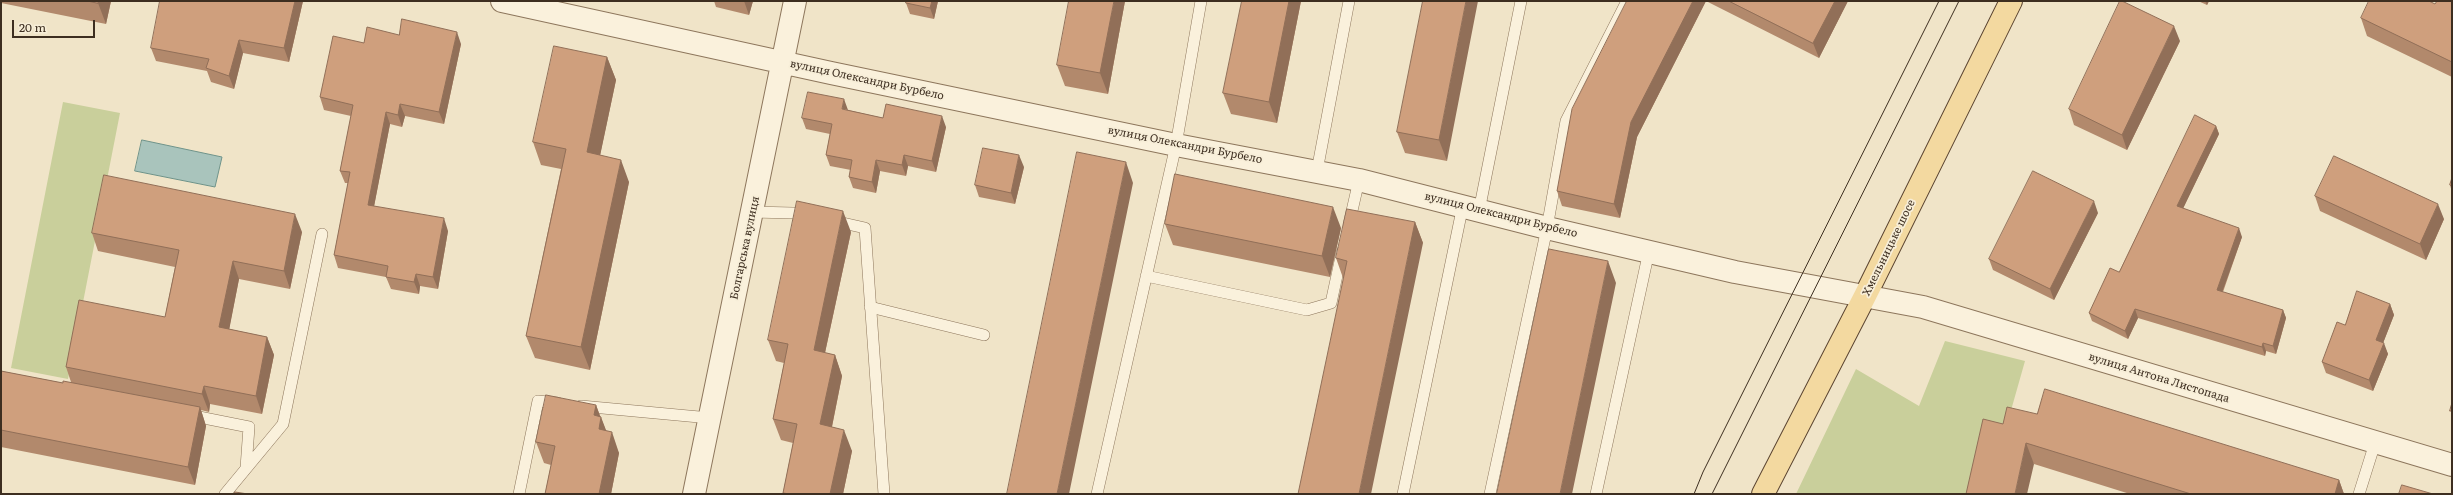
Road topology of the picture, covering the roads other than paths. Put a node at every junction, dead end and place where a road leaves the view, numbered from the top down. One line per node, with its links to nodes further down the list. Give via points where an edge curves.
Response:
1 (502, 1): 8 (street, вулиця Олександри Бурбело)
2 (795, 1): 8 (street, Болгарська вулиця)
3 (1201, 1): 9 (lane)
4 (1349, 1): 10 (lane)
5 (1521, 1): 12 (lane)
6 (1627, 1): 14 (lane, via 1566,121)
7 (2011, 1): 18 (main road, Хмельницьке шосе)
8 (783, 63): 9 (street, вулиця Олександри Бурбело); 13 (street, Болгарська вулиця)
9 (1176, 145): 10 (street, вулиця Олександри Бурбело); 17 (lane)
10 (1317, 171): 11 (street, вулиця Олександри Бурбело)
11 (1359, 180): 12 (street, вулиця Олександри Бурбело); 17 (lane, via 1331,303 1307,310)
12 (1471, 208): 14 (street, вулиця Олександри Бурбело); 31 (lane)
13 (752, 212): 19 (lane, via 793,213 865,228); 22 (street, Болгарська вулиця)
14 (1547, 228): 16 (street, вулиця Олександри Бурбело); 32 (lane)
15 (322, 234): 25 (lane, via 283,424)
16 (1649, 251): 18 (street, вулиця Олександри Бурбело, via 1735,272); 33 (lane)
17 (1146, 276): 30 (lane)
18 (1865, 296): 23 (street, вулиця Антона Листопада, via 1923,307); 34 (main road, Хмельницьке шосе)
19 (870, 307): 20 (lane); 29 (lane)
20 (984, 335)
21 (178, 413): 25 (lane, via 249,427)
22 (710, 418): 27 (lane, via 538,401); 28 (street, Болгарська вулиця)
23 (2375, 443): 24 (street, вулиця Антона Листопада); 35 (lane)
24 (2452, 465)
25 (246, 468): 26 (lane)
26 (225, 494)
27 (519, 494)
28 (694, 494)
29 (884, 494)
30 (1097, 494)
31 (1403, 494)
32 (1490, 494)
33 (1596, 494)
34 (1763, 494)
35 (2359, 494)

